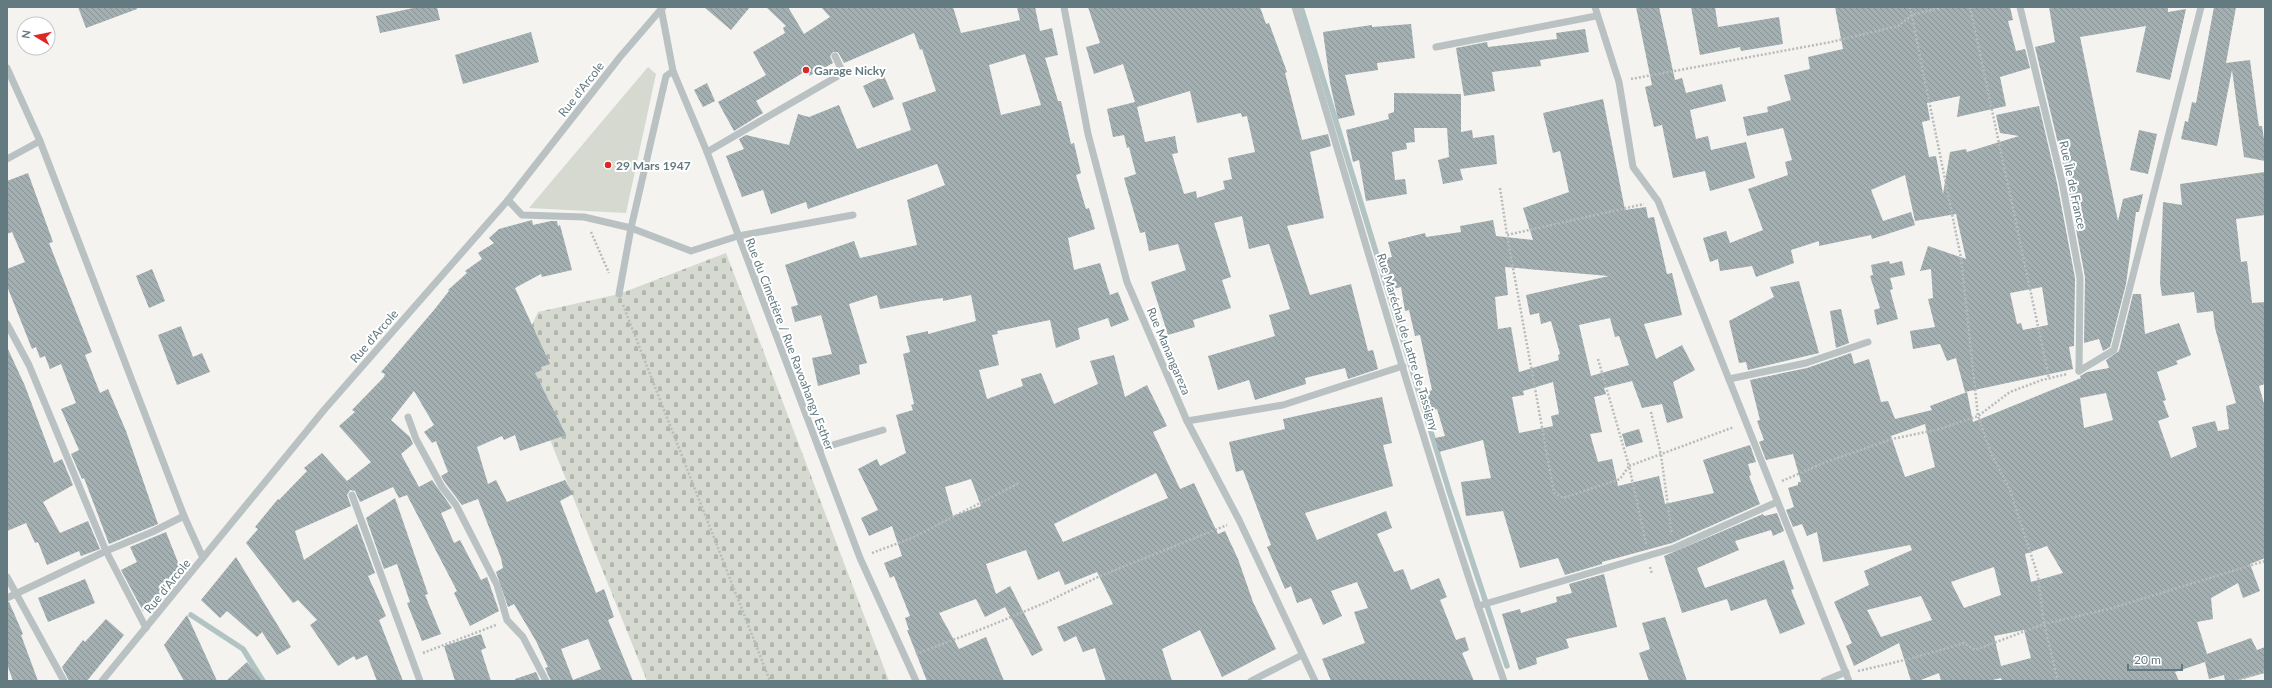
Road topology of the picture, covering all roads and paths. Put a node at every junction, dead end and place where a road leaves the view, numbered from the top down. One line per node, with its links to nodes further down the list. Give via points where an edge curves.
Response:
1 (1064, 7): 40 (street, Rue Manangareza, via 1088,134 1127,282)
2 (1295, 7): 33 (street, Rue Maréchal de Lattre de Tassigny)
3 (1595, 7): 12 (street)
4 (1910, 7): 11 (path)
5 (1944, 7): 10 (path)
6 (1970, 7): 35 (path)
7 (2020, 7): 34 (street, Rue Île de France, via 2062,182 2080,278)
8 (2201, 7): 34 (street, via 2114,350)
9 (662, 8): 16 (street, Rue du Cimetière / Rue Ravoahangy Esther); 22 (street, Rue d'Arcole, via 620,57)
10 (1939, 8): 11 (path)
11 (1912, 14): 17 (path, via 1898,26 1838,40); 38 (path, via 1961,258)
12 (1596, 16): 13 (street); 17 (street)
13 (1436, 47)
14 (834, 56): 19 (street, via 843,73)
15 (7, 68): 18 (street)
16 (673, 71): 19 (street, Rue du Cimetière / Rue Ravoahangy Esther); 26 (street, via 666,76)
17 (1619, 82): 23 (street, via 1633,167)
18 (40, 141): 20 (street); 50 (street)
19 (707, 152): 28 (street, Rue du Cimetière / Rue Ravoahangy Esther)
20 (7, 159)
21 (1500, 188): 27 (path)
22 (508, 200): 25 (street, via 522,215); 55 (street, Rue d'Arcole, via 324,410)
23 (1658, 201): 27 (path); 36 (street)
24 (853, 215): 28 (street)
25 (584, 217): 26 (street); 29 (path)
26 (631, 228): 28 (street, via 691,251); 29 (street)
27 (1507, 234): 45 (path, via 1554,493 1563,498 1620,479)
28 (738, 236): 43 (street, Rue du Cimetière / Rue Ravoahangy Esther)
29 (619, 294): 75 (path)
30 (7, 324): 53 (street, via 29,365)
31 (1868, 342): 36 (street, via 1806,363)
32 (1598, 359): 45 (path)
33 (1403, 366): 40 (street, via 1283,405); 62 (street, Rue Maréchal de Lattre de Tassigny)
34 (2079, 371): 35 (path)
35 (2049, 378): 38 (path, via 2010,392)
36 (1729, 380): 41 (street)
37 (1651, 412): 44 (path)
38 (1978, 416): 47 (path, via 1940,429 1892,439 1826,462); 64 (path, via 1991,453 2010,490 2038,576)
39 (408, 417): 63 (street, via 416,439 442,487 456,505 497,586)
40 (1187, 420): 51 (street, Rue Manangareza)
41 (1746, 422): 44 (path); 47 (street)
42 (883, 430): 43 (street)
43 (819, 450): 56 (street, Rue du Cimetière / Rue Ravoahangy Esther)
44 (1661, 455): 45 (path); 52 (path)
45 (1629, 466): 54 (path)
46 (1019, 483): 56 (path, via 912,538)
47 (1771, 486): 49 (street)
48 (352, 495): 66 (street)
49 (1777, 502): 52 (street); 70 (street)
50 (184, 516): 53 (street); 55 (street)
51 (1239, 520): 67 (street, Rue Manangareza); 68 (path, via 1098,577 987,627)
52 (1674, 548): 54 (street)
53 (106, 551): 60 (street); 65 (street)
54 (1648, 555): 58 (path); 62 (street)
55 (203, 558): 65 (street, Rue d'Arcole)
56 (860, 558): 68 (street, Rue du Cimetière / Rue Ravoahangy Esther)
57 (2265, 561): 64 (path, via 2109,609)
58 (1652, 574)
59 (7, 577): 60 (street)
60 (15, 594): 61 (street); 71 (street)
61 (7, 598)
62 (1478, 606): 79 (street, Rue Maréchal de Lattre de Tassigny)
63 (507, 620): 66 (path, via 426,653); 74 (street, via 523,637)
64 (2044, 624): 70 (path, via 1974,650 1964,643 1925,655); 82 (path)
65 (146, 628): 72 (street, Rue d'Arcole)
66 (410, 655): 73 (street)
67 (1302, 655): 77 (street); 78 (street, Rue Manangareza)
68 (906, 657): 76 (street, Rue du Cimetière / Rue Ravoahangy Esther)
69 (2265, 671): 83 (path)
70 (1846, 672): 80 (street); 81 (street)
71 (64, 681)
72 (102, 681)
73 (420, 681)
74 (546, 681)
75 (770, 681)
76 (916, 681)
77 (1251, 681)
78 (1315, 681)
79 (1504, 681)
80 (1824, 681)
81 (1849, 681)
82 (2058, 681)
83 (2236, 681)

